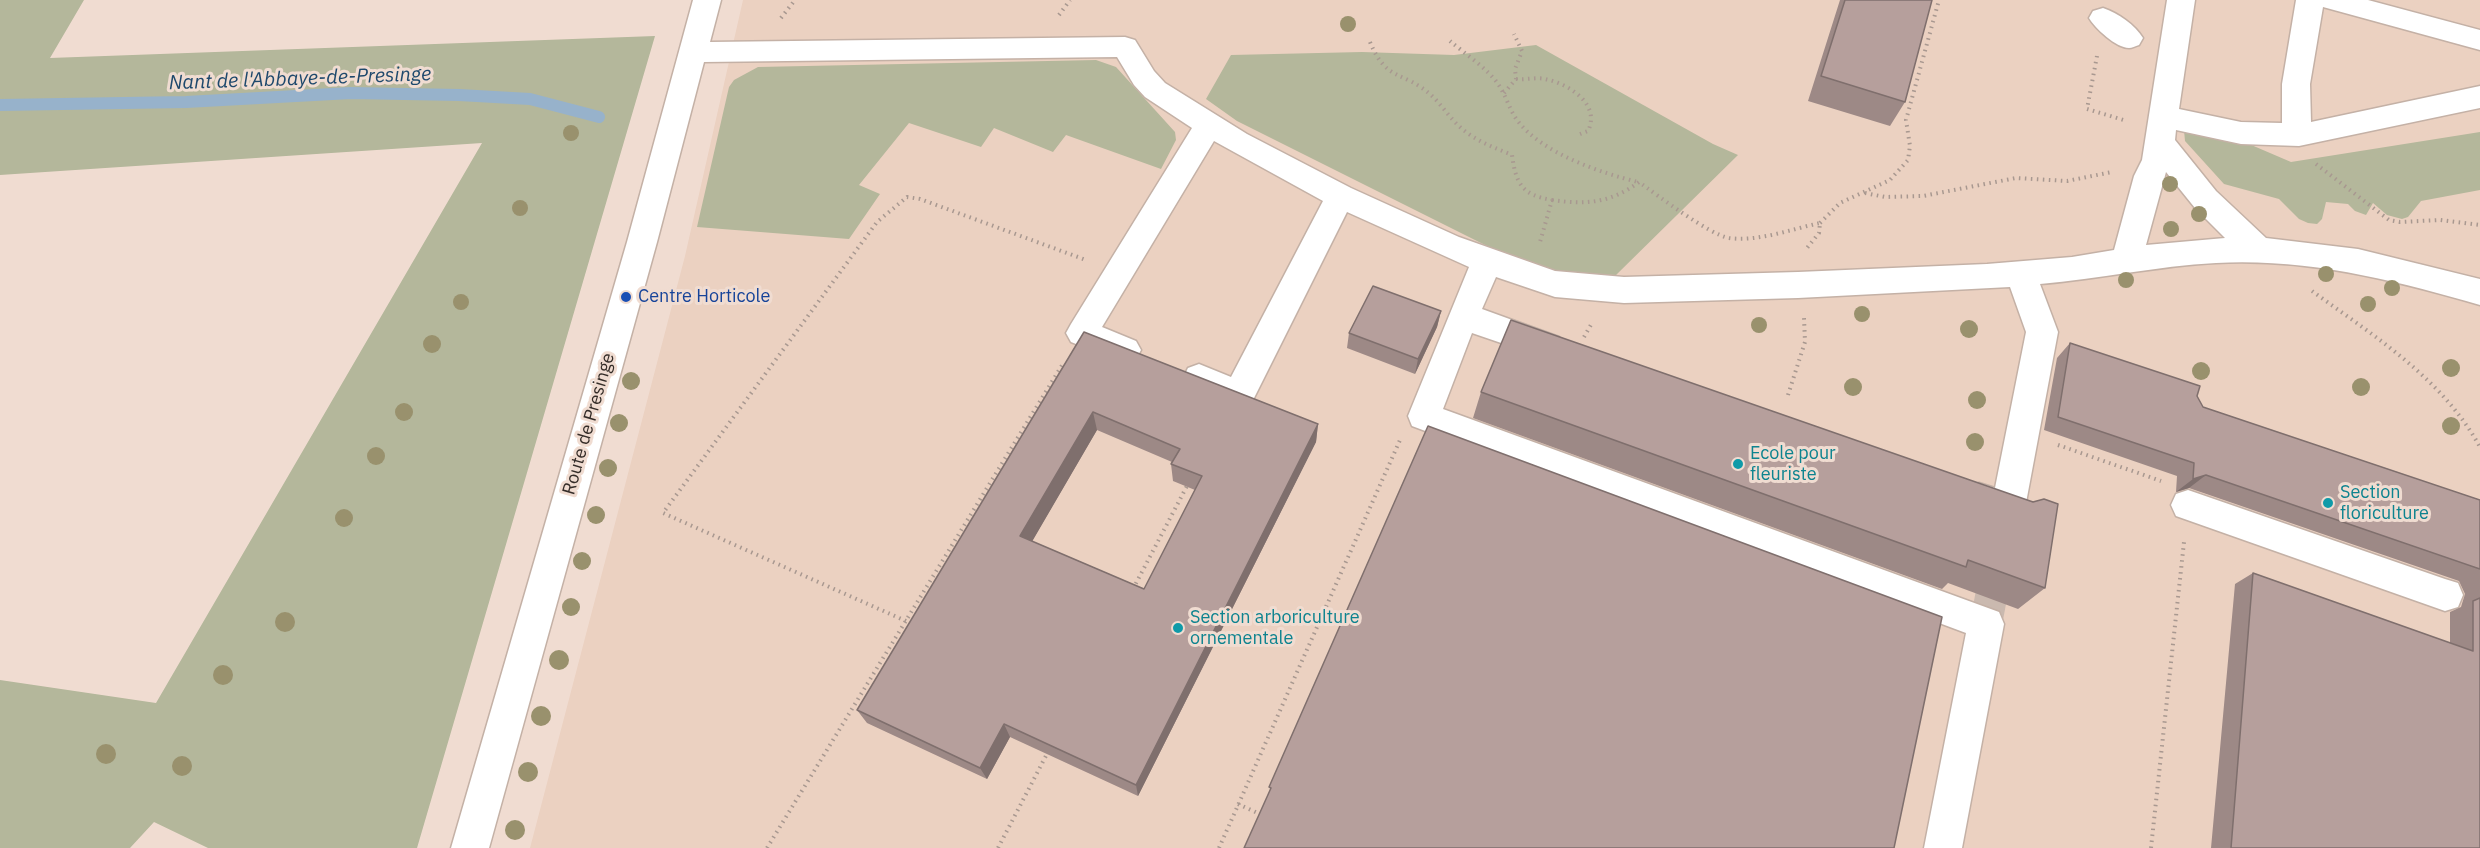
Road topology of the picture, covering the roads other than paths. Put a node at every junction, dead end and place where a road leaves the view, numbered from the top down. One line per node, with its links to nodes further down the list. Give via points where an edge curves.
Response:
1 (706, 0): 6 (street, Route de Presinge)
2 (2181, 0): 9 (street)
3 (2310, 0): 10 (street, via 2294,114)
4 (2332, 0): 5 (street)
5 (2480, 40)
6 (692, 52): 8 (street, via 1125,46 1155,90); 22 (street, Route de Presinge)
7 (2480, 97): 10 (street)
8 (1208, 126): 11 (street); 11 (street, via 1082,333 1239,394)
9 (2162, 130): 10 (street); 12 (street, via 2179,169 2210,207); 13 (street)
10 (2299, 135)
11 (1340, 196): 14 (street)
12 (2259, 250): 13 (street, via 2206,250); 16 (street, via 2359,262)
13 (2127, 260): 15 (street)
14 (1487, 262): 15 (street, via 1555,284 1624,290); 17 (street)
15 (2021, 274): 19 (street, via 2042,332 2008,508)
16 (2480, 292)
17 (1462, 316): 18 (street); 23 (street, via 1424,416 1986,624)
18 (1577, 356)
19 (1952, 488)
20 (2179, 495): 21 (street)
21 (2445, 595)
22 (470, 848)
23 (1943, 848)

